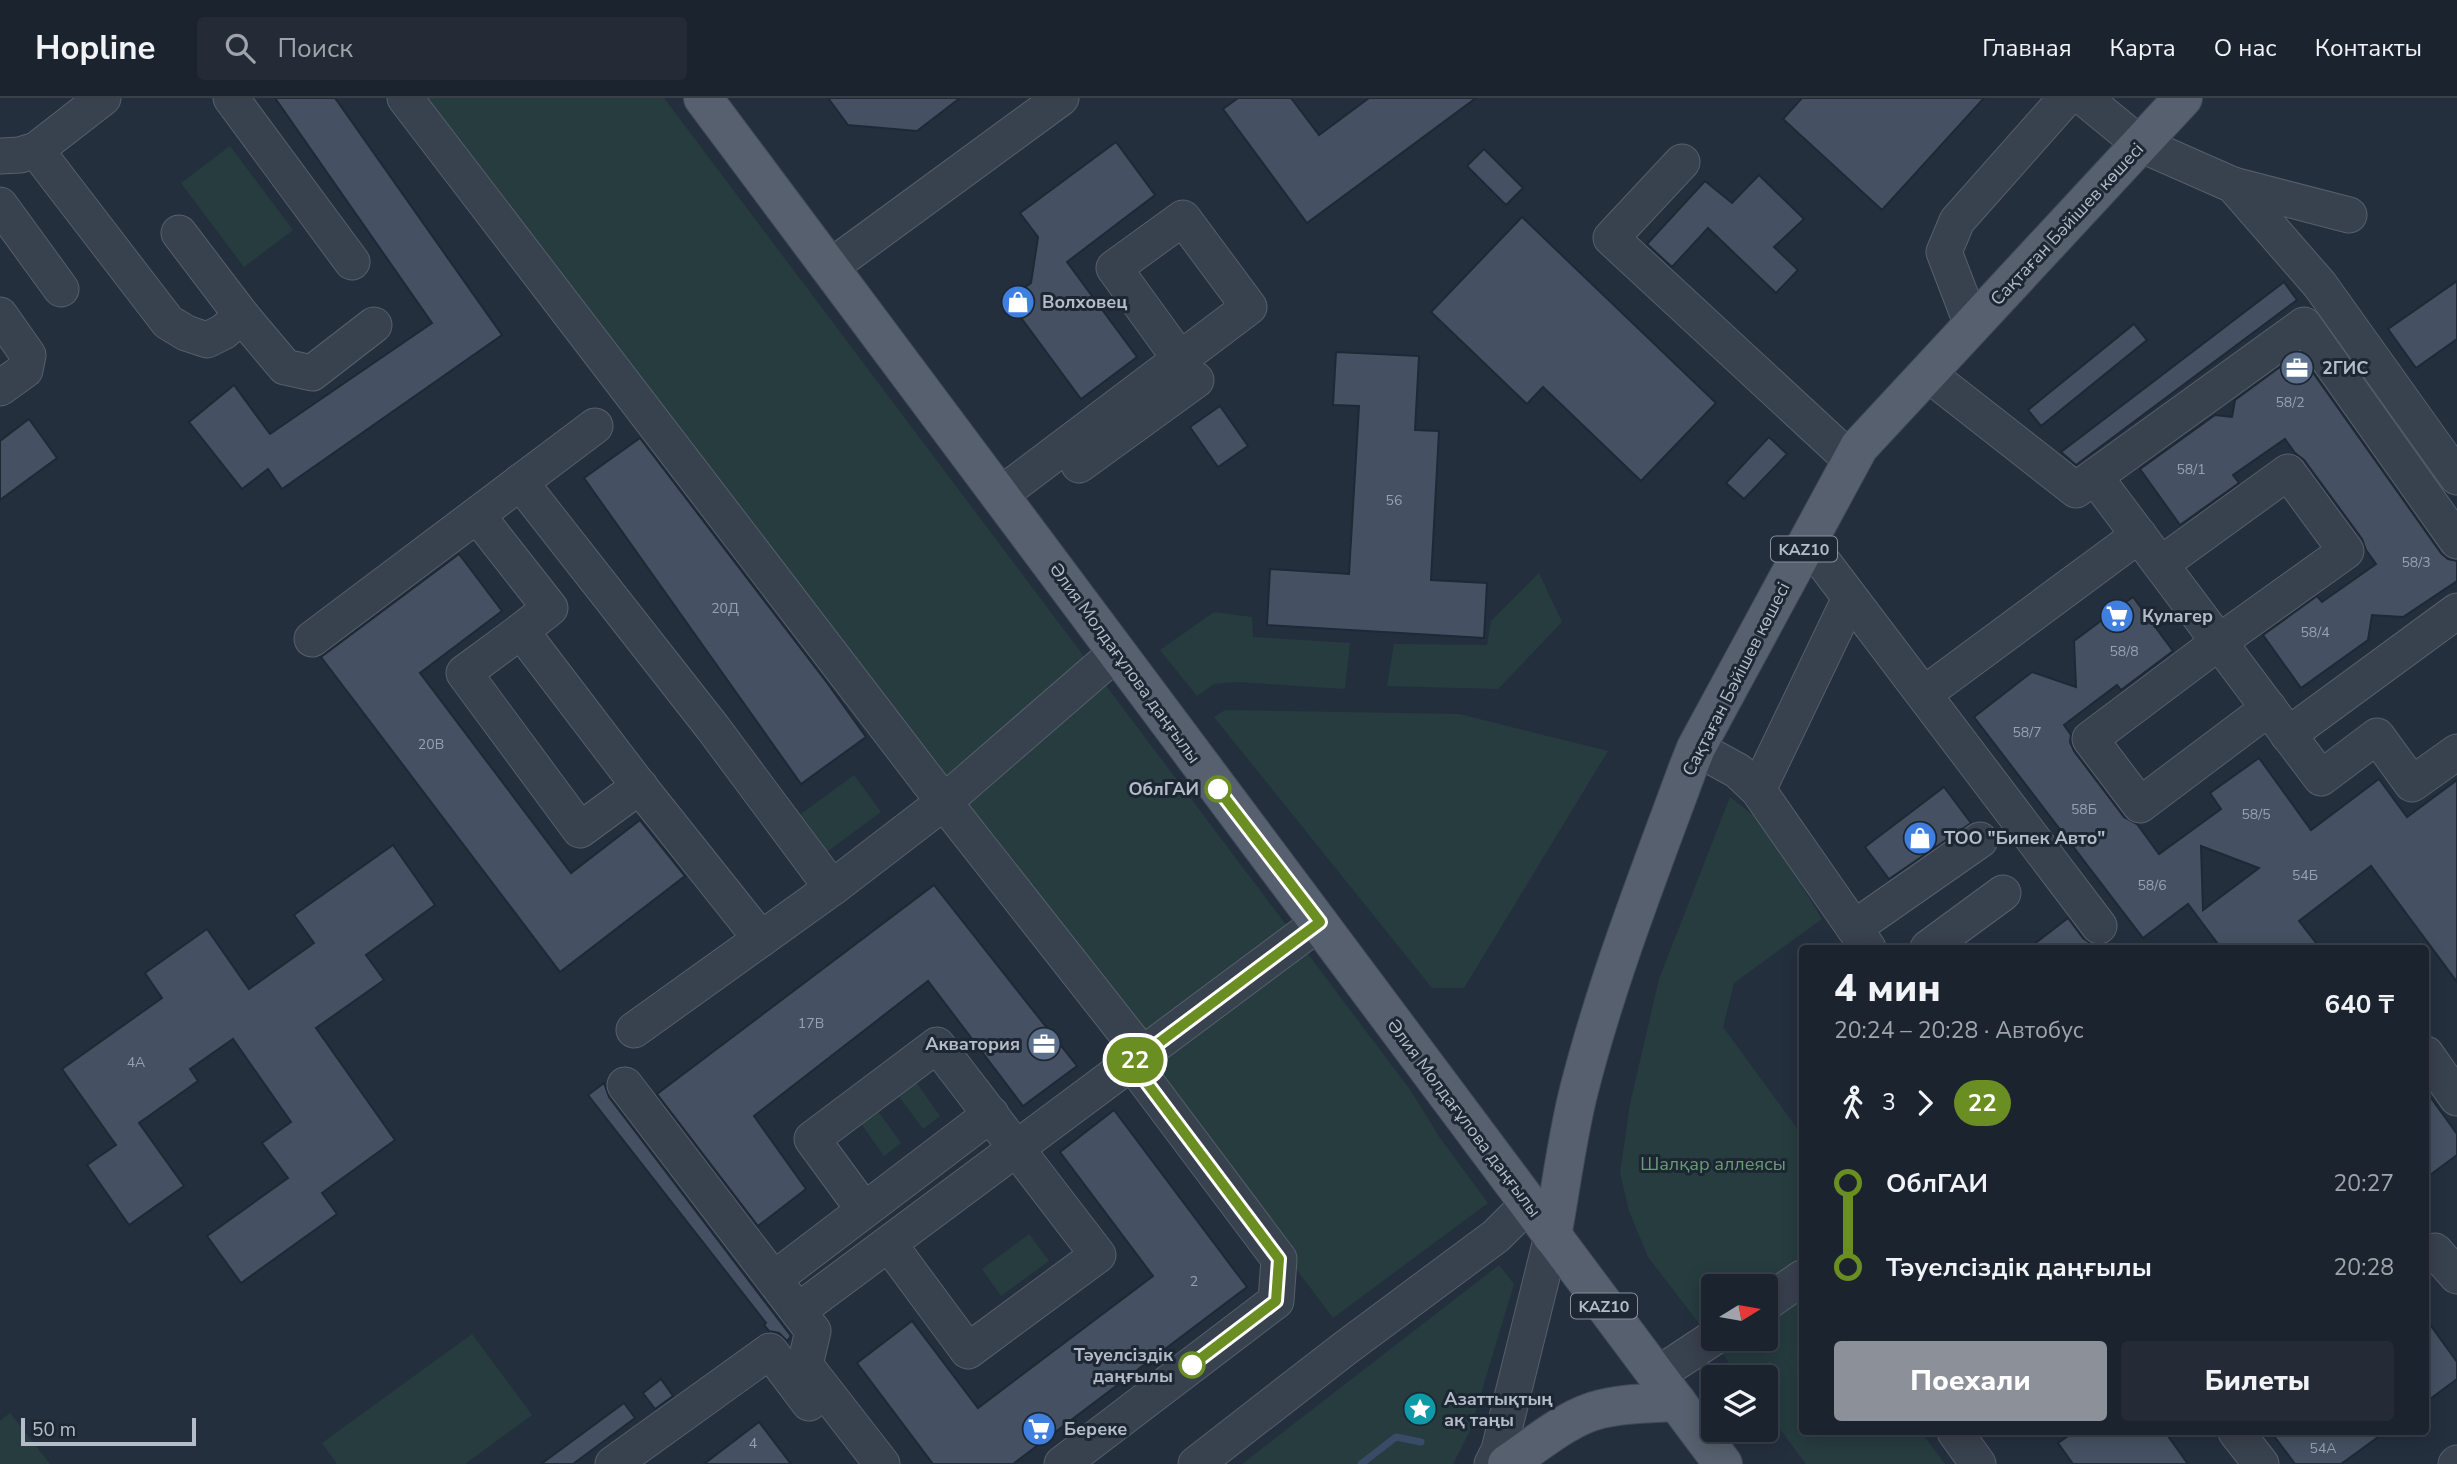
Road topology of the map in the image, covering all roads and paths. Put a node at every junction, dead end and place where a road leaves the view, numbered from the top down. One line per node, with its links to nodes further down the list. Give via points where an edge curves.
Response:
1 (103, 98): 10 (street)
2 (231, 98): 17 (street)
3 (405, 98): 50 (street)
4 (703, 98): 18 (main road, Әлия Молдағұлова даңғылы)
5 (1061, 98): 18 (street)
6 (2066, 98): 23 (street, via 1957,221 1944,252)
7 (2084, 98): 9 (street)
8 (2183, 98): 9 (main road, Сақтаған Бәйішев көшесі / KAZ10)
9 (2140, 144): 13 (street); 23 (main road, Сақтаған Бәйішев көшесі / KAZ10)
10 (36, 150): 11 (street); 21 (street, via 168,323 207,340)
11 (0, 156)
12 (1682, 162): 28 (street, via 1611,238)
13 (2234, 185): 15 (street); 30 (street, via 2320,285)
14 (0, 205): 19 (street)
15 (2349, 215)
16 (178, 233): 21 (street)
17 (352, 262)
18 (829, 268): 32 (main road, Әлия Молдағұлова даңғылы)
19 (61, 289)
20 (0, 314): 26 (street, via 28,355 25,370)
21 (242, 316): 22 (street, via 285,367 313,373)
22 (374, 325)
23 (1972, 325): 25 (main road, Сақтаған Бәйішев көшесі / KAZ10)
24 (1188, 370): 32 (street)
25 (1928, 374): 28 (main road, Сақтаған Бәйішев көшесі / KAZ10, via 1859,447); 29 (street, via 2076,490)
26 (0, 388)
27 (595, 426): 31 (street)
28 (1852, 461): 36 (main road, Сақтаған Бәйішев көшесі / KAZ10)
29 (2095, 477): 34 (street); 35 (street, via 2304,325)
30 (2457, 477)
31 (520, 482): 33 (street); 52 (street)
32 (1007, 504): 43 (main road, Әлия Молдағұлова даңғылы)
33 (477, 515): 40 (street, via 550,608); 41 (street)
34 (2139, 535): 37 (street); 44 (street)
35 (2457, 541)
36 (1808, 542): 38 (street); 46 (main road, Сақтаған Бәйішев көшесі / KAZ10)
37 (2161, 564): 42 (street); 42 (street, via 2288,472 2346,551)
38 (1850, 598): 44 (street); 49 (street)
39 (2457, 611): 45 (street)
40 (521, 631): 48 (street); 48 (street, via 464,673 580,830)
41 (312, 639)
42 (2219, 642): 45 (street); 45 (street, via 2090,739 2140,806)
43 (1117, 652): 50 (street); 54 (main road, Әлия Молдағұлова даңғылы)
44 (1924, 694): 55 (street)
45 (2279, 721): 47 (street, via 2320,778 2377,736 2412,784)
46 (1696, 748): 49 (street, via 1738,771); 63 (main road, Сақтаған Бәйішев көшесі / KAZ10, via 1608,989)
47 (2457, 752)
48 (639, 786): 57 (street)
49 (1758, 790): 56 (street)
50 (944, 802): 52 (street); 60 (street)
51 (1980, 840): 56 (street)
52 (832, 888): 57 (street)
53 (2003, 893): 58 (street)
54 (1320, 922): 60 (street); 67 (main road, Әлия Молдағұлова даңғылы)
55 (2099, 926)
56 (1861, 938)
57 (761, 939): 59 (street)
58 (1932, 945)
59 (634, 1030)
60 (1138, 1059): 66 (street); 83 (street, via 1279,1259 1276,1301)
61 (2429, 1059): 64 (street)
62 (625, 1084): 71 (street)
63 (1578, 1093): 67 (main road, Сақтаған Бәйішев көшесі / KAZ10); 69 (main road, Сақтаған Бәйішев көшесі / KAZ10)
64 (2457, 1098)
65 (991, 1114): 66 (street); 68 (street); 68 (street, via 936,1045 812,1139)
66 (1017, 1147): 70 (street); 70 (street, via 1098,1255 968,1351)
67 (1528, 1204): 69 (main road, Әлия Молдағұлова даңғылы / KAZ10); 84 (street, via 1496,1236)
68 (864, 1210): 71 (street)
69 (1552, 1236): 76 (main road, Әлия Молдағұлова даңғылы / KAZ10); 85 (street)
70 (889, 1244): 74 (street)
71 (774, 1279): 74 (street)
72 (1799, 1280): 73 (street)
73 (1778, 1295)
74 (798, 1311): 82 (street, via 813,1331 805,1365)
75 (1701, 1351): 76 (street)
76 (1667, 1389): 86 (main road, via 1576,1419); 87 (main road, Әлия Молдағұлова даңғылы / KAZ10)
77 (1957, 1435): 88 (street)
78 (2238, 1435): 89 (street)
79 (649, 1453): 80 (street); 81 (street, via 770,1352)
80 (613, 1464)
81 (856, 1464)
82 (882, 1464)
83 (1062, 1464)
84 (1196, 1464)
85 (1492, 1464)
86 (1507, 1464)
87 (1723, 1464)
88 (1978, 1464)
89 (2261, 1464)

